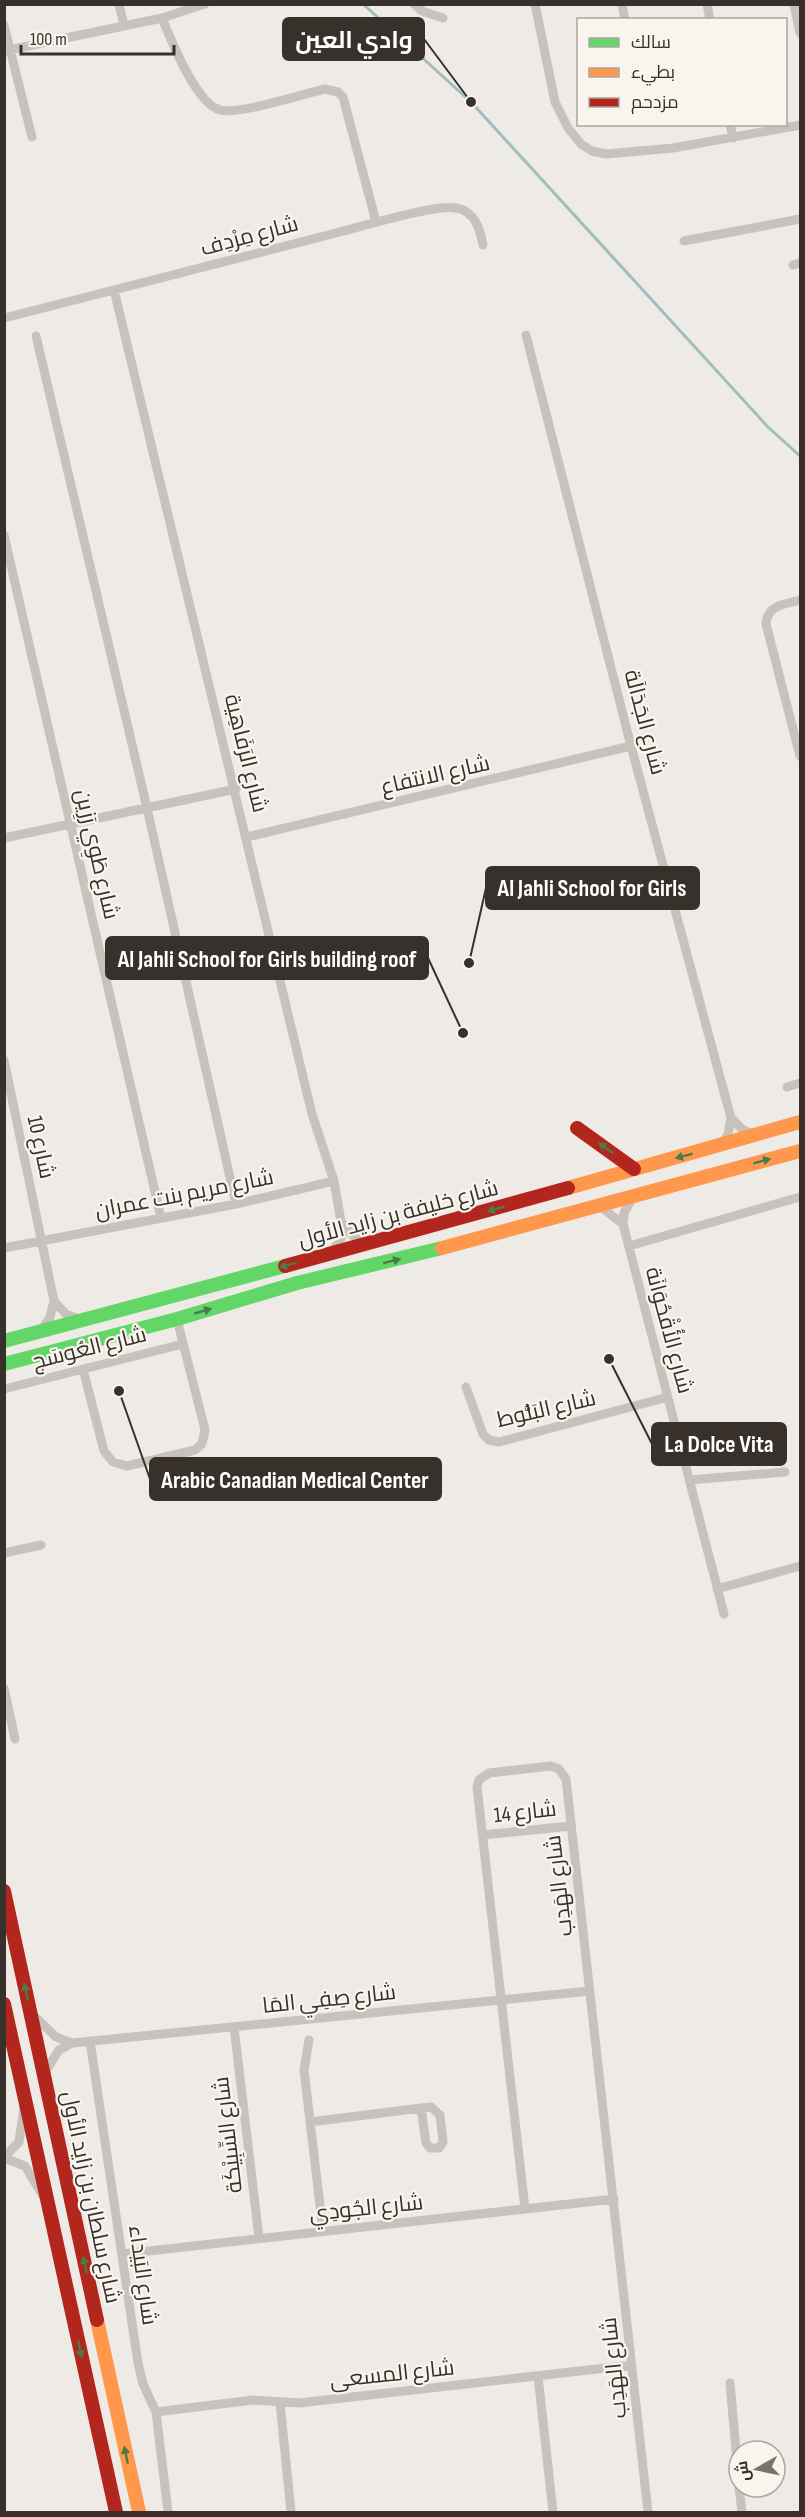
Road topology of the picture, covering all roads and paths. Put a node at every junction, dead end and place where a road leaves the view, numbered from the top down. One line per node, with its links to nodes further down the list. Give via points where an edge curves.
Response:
1 (120, 4): 9 (street)
2 (205, 4): 6 (street)
3 (414, 4): 7 (street)
4 (535, 4): 15 (street, via 550,89 568,128 581,144 596,153 673,148)
5 (794, 4): 10 (street)
6 (162, 18): 9 (street); 17 (street, via 182,62 204,100 214,108 234,110 325,89 338,92 343,97)
7 (443, 18)
8 (4, 25): 11 (street)
9 (124, 25): 11 (street)
10 (800, 33)
11 (8, 51): 14 (street)
12 (801, 125): 15 (street)
13 (730, 126): 15 (street)
14 (32, 137)
15 (733, 138)
16 (801, 219): 18 (street)
17 (376, 222): 19 (street, شارع مِرْدِف, via 455,207 472,217); 20 (street, شارع مِرْدِف)
18 (684, 241)
19 (483, 245)
20 (114, 290): 21 (street, شارع مِرْدِف); 28 (street, شارع الرَفَاهِية)
21 (4, 318)
22 (526, 335): 26 (street, شارع الجَدَالَة)
23 (36, 336): 29 (street)
24 (4, 535): 30 (street, شارع طَوِي رَزِين)
25 (801, 600): 27 (street, via 775,607 766,624)
26 (631, 746): 31 (street, شارع الانتفاع); 36 (street, شارع الجَدَالَة)
27 (800, 750)
28 (236, 789): 29 (street); 31 (street, شارع الرَفَاهِية)
29 (147, 808): 30 (street); 46 (street)
30 (72, 825): 32 (street); 48 (street, شارع طَوِي رَزِين)
31 (247, 837): 43 (street, شارع الرَفَاهِية, via 312,1114)
32 (4, 838)
33 (4, 1060): 51 (street, شارع 10)
34 (801, 1083): 35 (street)
35 (787, 1087)
36 (731, 1118): 39 (street, via 743,1130); 40 (street, via 728,1134)
37 (801, 1122): 39 (main road, شارع خليفة بن زايد الأول)
38 (577, 1128): 42 (main road, one-way to 38)
39 (756, 1135): 40 (main road, شارع خليفة بن زايد الأول)
40 (719, 1146): 42 (main road, شارع خليفة بن زايد الأول, one-way to 42)
41 (801, 1151): 44 (main road, شارع خليفة بن زايد الأول, one-way to 41)
42 (634, 1169): 52 (main road, شارع خليفة بن زايد الأول, one-way to 52)
43 (334, 1181): 46 (street, شارع مريم بنت عمران); 49 (street, شارع الرَفَاهِية)
44 (633, 1197): 47 (main road, شارع خليفة بن زايد الأول); 50 (street)
45 (801, 1197): 53 (street)
46 (236, 1204): 48 (street, شارع مريم بنت عمران)
47 (598, 1205): 50 (street); 57 (main road, شارع خليفة بن زايد الأول, one-way to 47, via 297,1283)
48 (161, 1218): 51 (street, شارع مريم بنت عمران)
49 (343, 1224): 52 (street); 55 (street, via 340,1241)
50 (623, 1224): 53 (street, شارع الأُقْحُوَانَة)
51 (42, 1242): 54 (street, شارع مريم بنت عمران); 56 (street)
52 (366, 1244): 55 (main road, شارع خليفة بن زايد الأول)
53 (628, 1246): 66 (street, شارع الأُقْحُوَانَة)
54 (4, 1248)
55 (328, 1254): 58 (main road, شارع خليفة بن زايد الأول, one-way to 58)
56 (54, 1301): 58 (street, via 66,1314); 59 (street)
57 (177, 1319): 61 (street); 62 (main road, شارع خليفة بن زايد الأول)
58 (82, 1320): 59 (main road, شارع خليفة بن زايد الأول)
59 (41, 1331): 60 (main road, شارع خليفة بن زايد الأول)
60 (4, 1341)
61 (183, 1344): 63 (street, شارع العُوسَج); 63 (street, via 206,1430 202,1444 191,1452 127,1466 113,1462 102,1447)
62 (4, 1364)
63 (83, 1369): 65 (street, شارع العُوسَج)
64 (466, 1387): 66 (street, شارع البَلُّوط, via 483,1434 499,1442)
65 (4, 1389)
66 (668, 1397): 68 (street, شارع الأُقْحُوَانَة)
67 (785, 1472): 68 (street)
68 (689, 1480): 72 (street, شارع الأُقْحُوَانَة)
69 (41, 1545): 70 (street)
70 (4, 1553)
71 (801, 1566): 72 (street)
72 (717, 1589): 73 (street, شارع الأُقْحُوَانَة)
73 (724, 1614)
74 (4, 1688): 75 (street)
75 (15, 1739)
76 (571, 1826): 77 (street, شارع 14); 77 (street, شارع الهَدِب, via 566,1779 559,1769 547,1766 482,1777 477,1787); 79 (street, شارع الهَدِب)
77 (482, 1835): 80 (street, شارع الهَدِب)
78 (4, 1890): 82 (main road, شارع سلطان بن زايد الأول, one-way to 78)
79 (590, 1991): 80 (street, شارع صِفِي المَا); 92 (street, شارع الهَدِب)
80 (501, 2000): 83 (street, شارع صِفِي المَا); 94 (street, شارع الهَدِب)
81 (4, 2004): 88 (main road, شارع سلطان بن زايد الأول)
82 (31, 2013): 86 (street, via 56,2037); 87 (main road, شارع سلطان بن زايد الأول)
83 (234, 2027): 85 (street, شارع صِفِي المَا); 96 (street, شارع السِّبِيْكَة)
84 (309, 2040): 90 (street, via 304,2070)
85 (90, 2041): 86 (street, شارع صِفِي المَا); 97 (street, شارع البَيداء)
86 (72, 2043): 87 (street, via 56,2054)
87 (44, 2074): 105 (main road, شارع سلطان بن زايد الأول, one-way to 87)
88 (26, 2102): 91 (street, via 19,2142); 93 (main road, شارع سلطان بن زايد الأول)
89 (421, 2108): 90 (street)
90 (310, 2122): 95 (street)
91 (4, 2157): 93 (street, via 25,2166)
92 (614, 2199): 94 (street, شارع الجُودِي); 98 (street, شارع الهَدِب)
93 (48, 2203): 104 (main road, شارع سلطان بن زايد الأول, one-way to 104)
94 (525, 2209): 95 (street, شارع الجُودِي)
95 (323, 2231): 96 (street, شارع الجُودِي)
96 (259, 2238): 97 (street, شارع الجُودِي)
97 (122, 2254): 102 (street, شارع البَيداء, via 140,2373)
98 (632, 2365): 99 (street, شارع المسعى); 109 (street, شارع الهَدِب)
99 (538, 2376): 101 (street, شارع المسعى); 108 (street)
100 (730, 2383): 103 (street)
101 (280, 2403): 102 (street, شارع المسعى, via 253,2400); 107 (street)
102 (156, 2412): 106 (street, شارع البَيداء)
103 (735, 2439)
104 (116, 2512)
105 (139, 2512)
106 (168, 2512)
107 (291, 2512)
108 (553, 2512)
109 (648, 2512)

